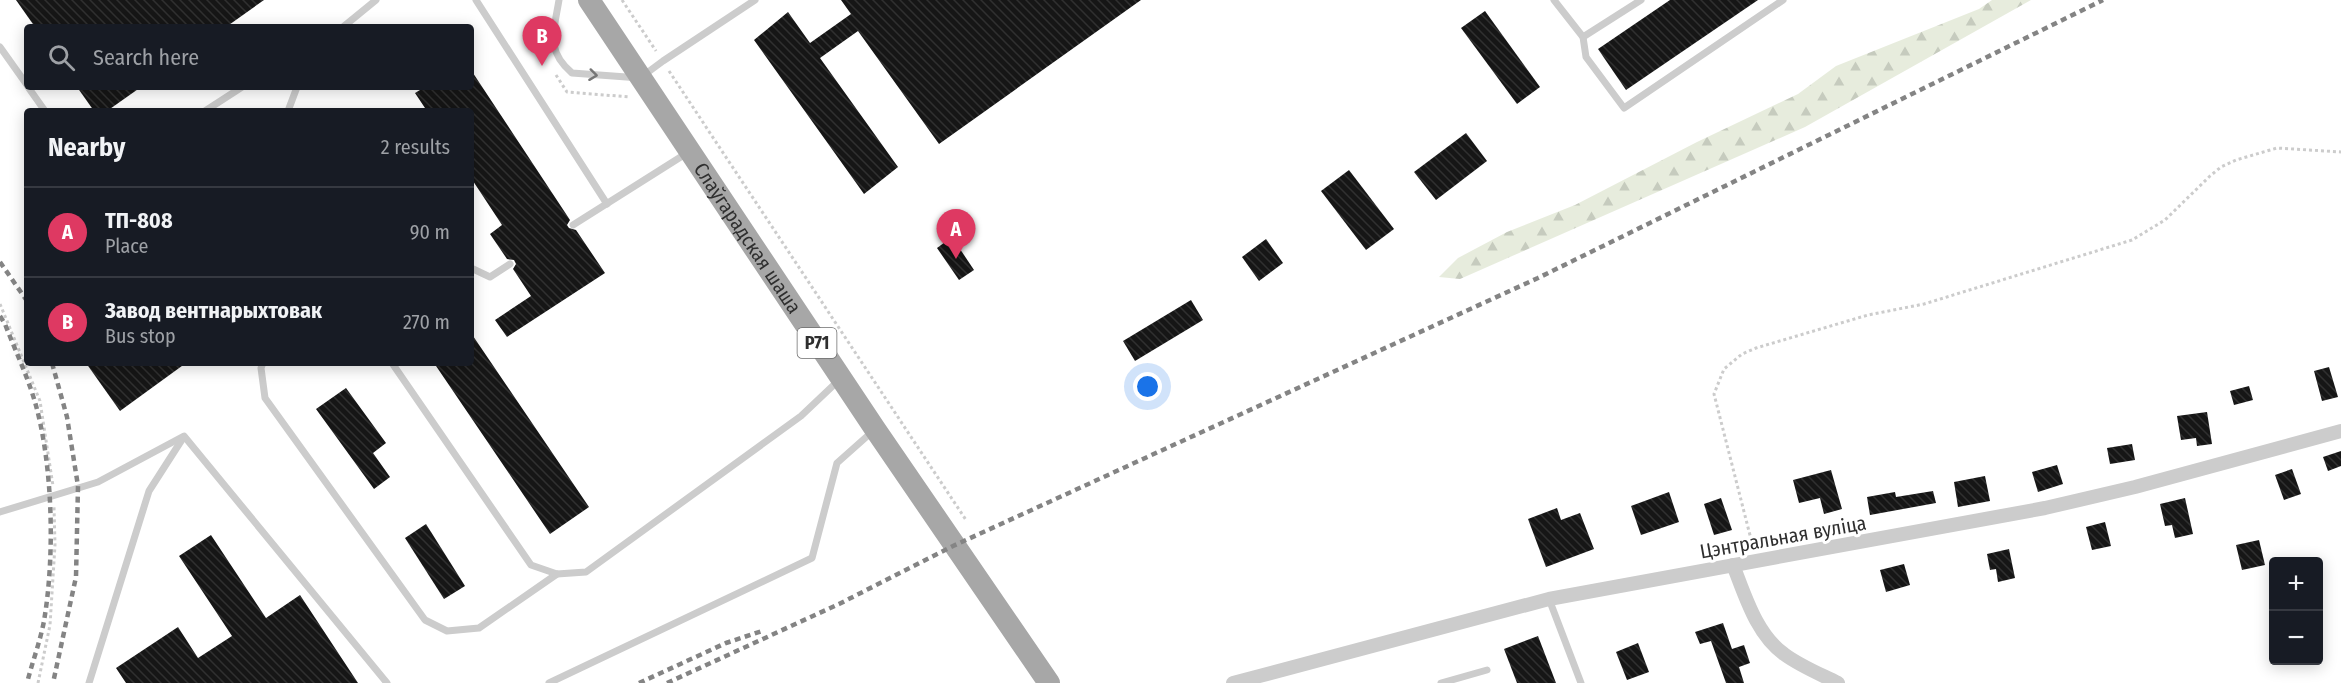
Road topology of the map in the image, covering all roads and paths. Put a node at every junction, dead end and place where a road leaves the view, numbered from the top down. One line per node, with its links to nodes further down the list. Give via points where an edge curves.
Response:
1 (375, 0): 10 (lane)
2 (476, 0): 25 (lane)
3 (559, 0): 16 (lane, one-way to 16, via 552,40 566,67 573,73)
4 (590, 0): 16 (main road, Слаўгарадская шаша / Р71)
5 (622, 0): 13 (path)
6 (755, 0): 13 (lane)
7 (1554, 0): 11 (lane)
8 (1641, 0): 11 (lane)
9 (1783, 0): 11 (lane, via 1624,108 1586,57)
10 (347, 24)
11 (1583, 37)
12 (0, 47): 15 (lane)
13 (663, 61): 16 (lane); 36 (path)
14 (555, 73): 16 (path, via 567,92)
15 (24, 80)
16 (637, 88): 23 (main road, Слаўгарадская шаша / Р71)
17 (31, 90): 20 (lane)
18 (238, 90): 21 (lane)
19 (296, 90): 22 (lane)
20 (43, 108)
21 (210, 108)
22 (289, 108)
23 (689, 152): 25 (lane); 31 (main road, Слаўгарадская шаша / Р71)
24 (2341, 152): 37 (path, via 2277,148 2235,160 2210,176 2165,219 2132,240 1924,304 1868,315 1742,354 1725,369 1714,394)
25 (607, 204): 26 (lane)
26 (573, 225)
27 (510, 264): 28 (lane, via 490,277)
28 (474, 269)
29 (262, 366): 39 (lane, via 265,398 425,620 447,631 479,628)
30 (394, 366): 39 (lane, via 531,565)
31 (841, 379): 32 (main road, Слаўгарадская шаша / Р71); 39 (lane, via 801,416 586,572)
32 (875, 429): 45 (lane, via 837,463 812,558); 46 (main road, Слаўгарадская шаша / Р71)
33 (2341, 430): 37 (street, Цэнтральная вуліца, via 2045,508)
34 (184, 436): 35 (lane, via 98,482); 43 (lane, via 149,490); 44 (lane)
35 (0, 512)
36 (966, 520)
37 (1757, 561): 38 (street, Цэнтральная вуліца)
38 (1733, 565): 40 (street, Цэнтральная вуліца); 50 (street, via 1758,622 1774,646)
39 (557, 574)
40 (1549, 599): 42 (street, Цэнтральная вуліца); 49 (lane)
41 (1487, 670): 48 (lane)
42 (1258, 679): 47 (street, Цэнтральная вуліца)
43 (89, 683)
44 (387, 683)
45 (549, 683)
46 (1049, 683)
47 (1233, 683)
48 (1441, 683)
49 (1581, 683)
50 (1838, 683)

